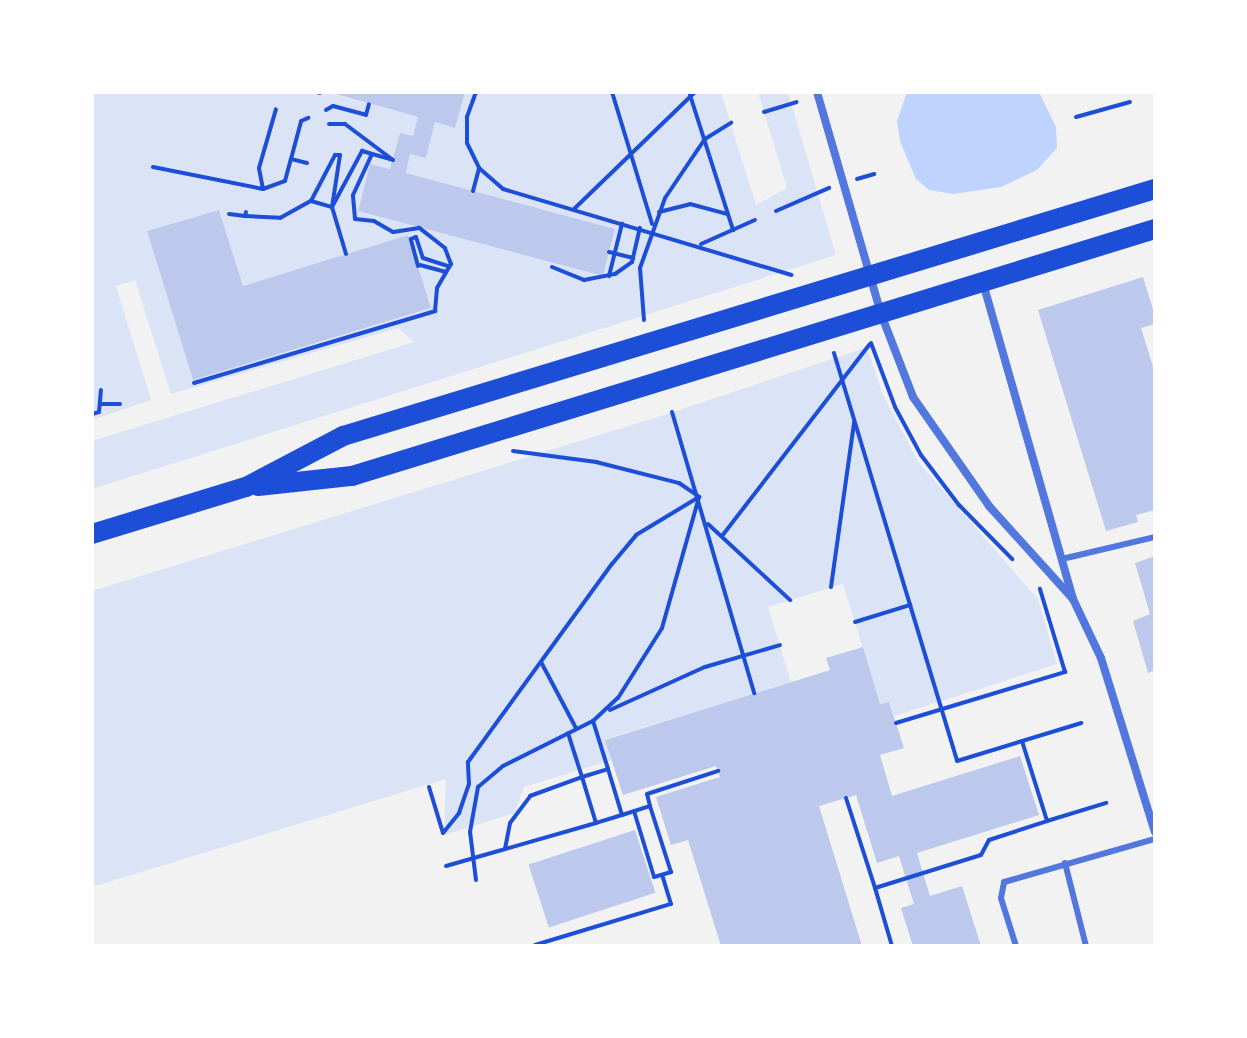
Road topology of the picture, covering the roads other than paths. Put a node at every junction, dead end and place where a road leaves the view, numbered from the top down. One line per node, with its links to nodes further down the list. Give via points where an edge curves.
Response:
1 (817, 92): 4 (street)
2 (1155, 189): 4 (main road)
3 (1155, 229): 5 (main road)
4 (870, 277): 6 (street); 7 (main road, via 343,436)
5 (983, 283): 6 (main road); 10 (street)
6 (881, 314): 7 (main road, via 352,476); 11 (street, via 913,397 945,445 989,506)
7 (246, 487): 8 (main road)
8 (92, 534)
9 (1155, 537): 10 (lane)
10 (1062, 559): 11 (street)
11 (1073, 599): 12 (street, via 1101,658)
12 (1155, 832)
13 (1155, 839): 14 (lane)
14 (1065, 863): 15 (lane, via 1004,882 1001,898); 16 (lane)
15 (1016, 946)
16 (1086, 946)

